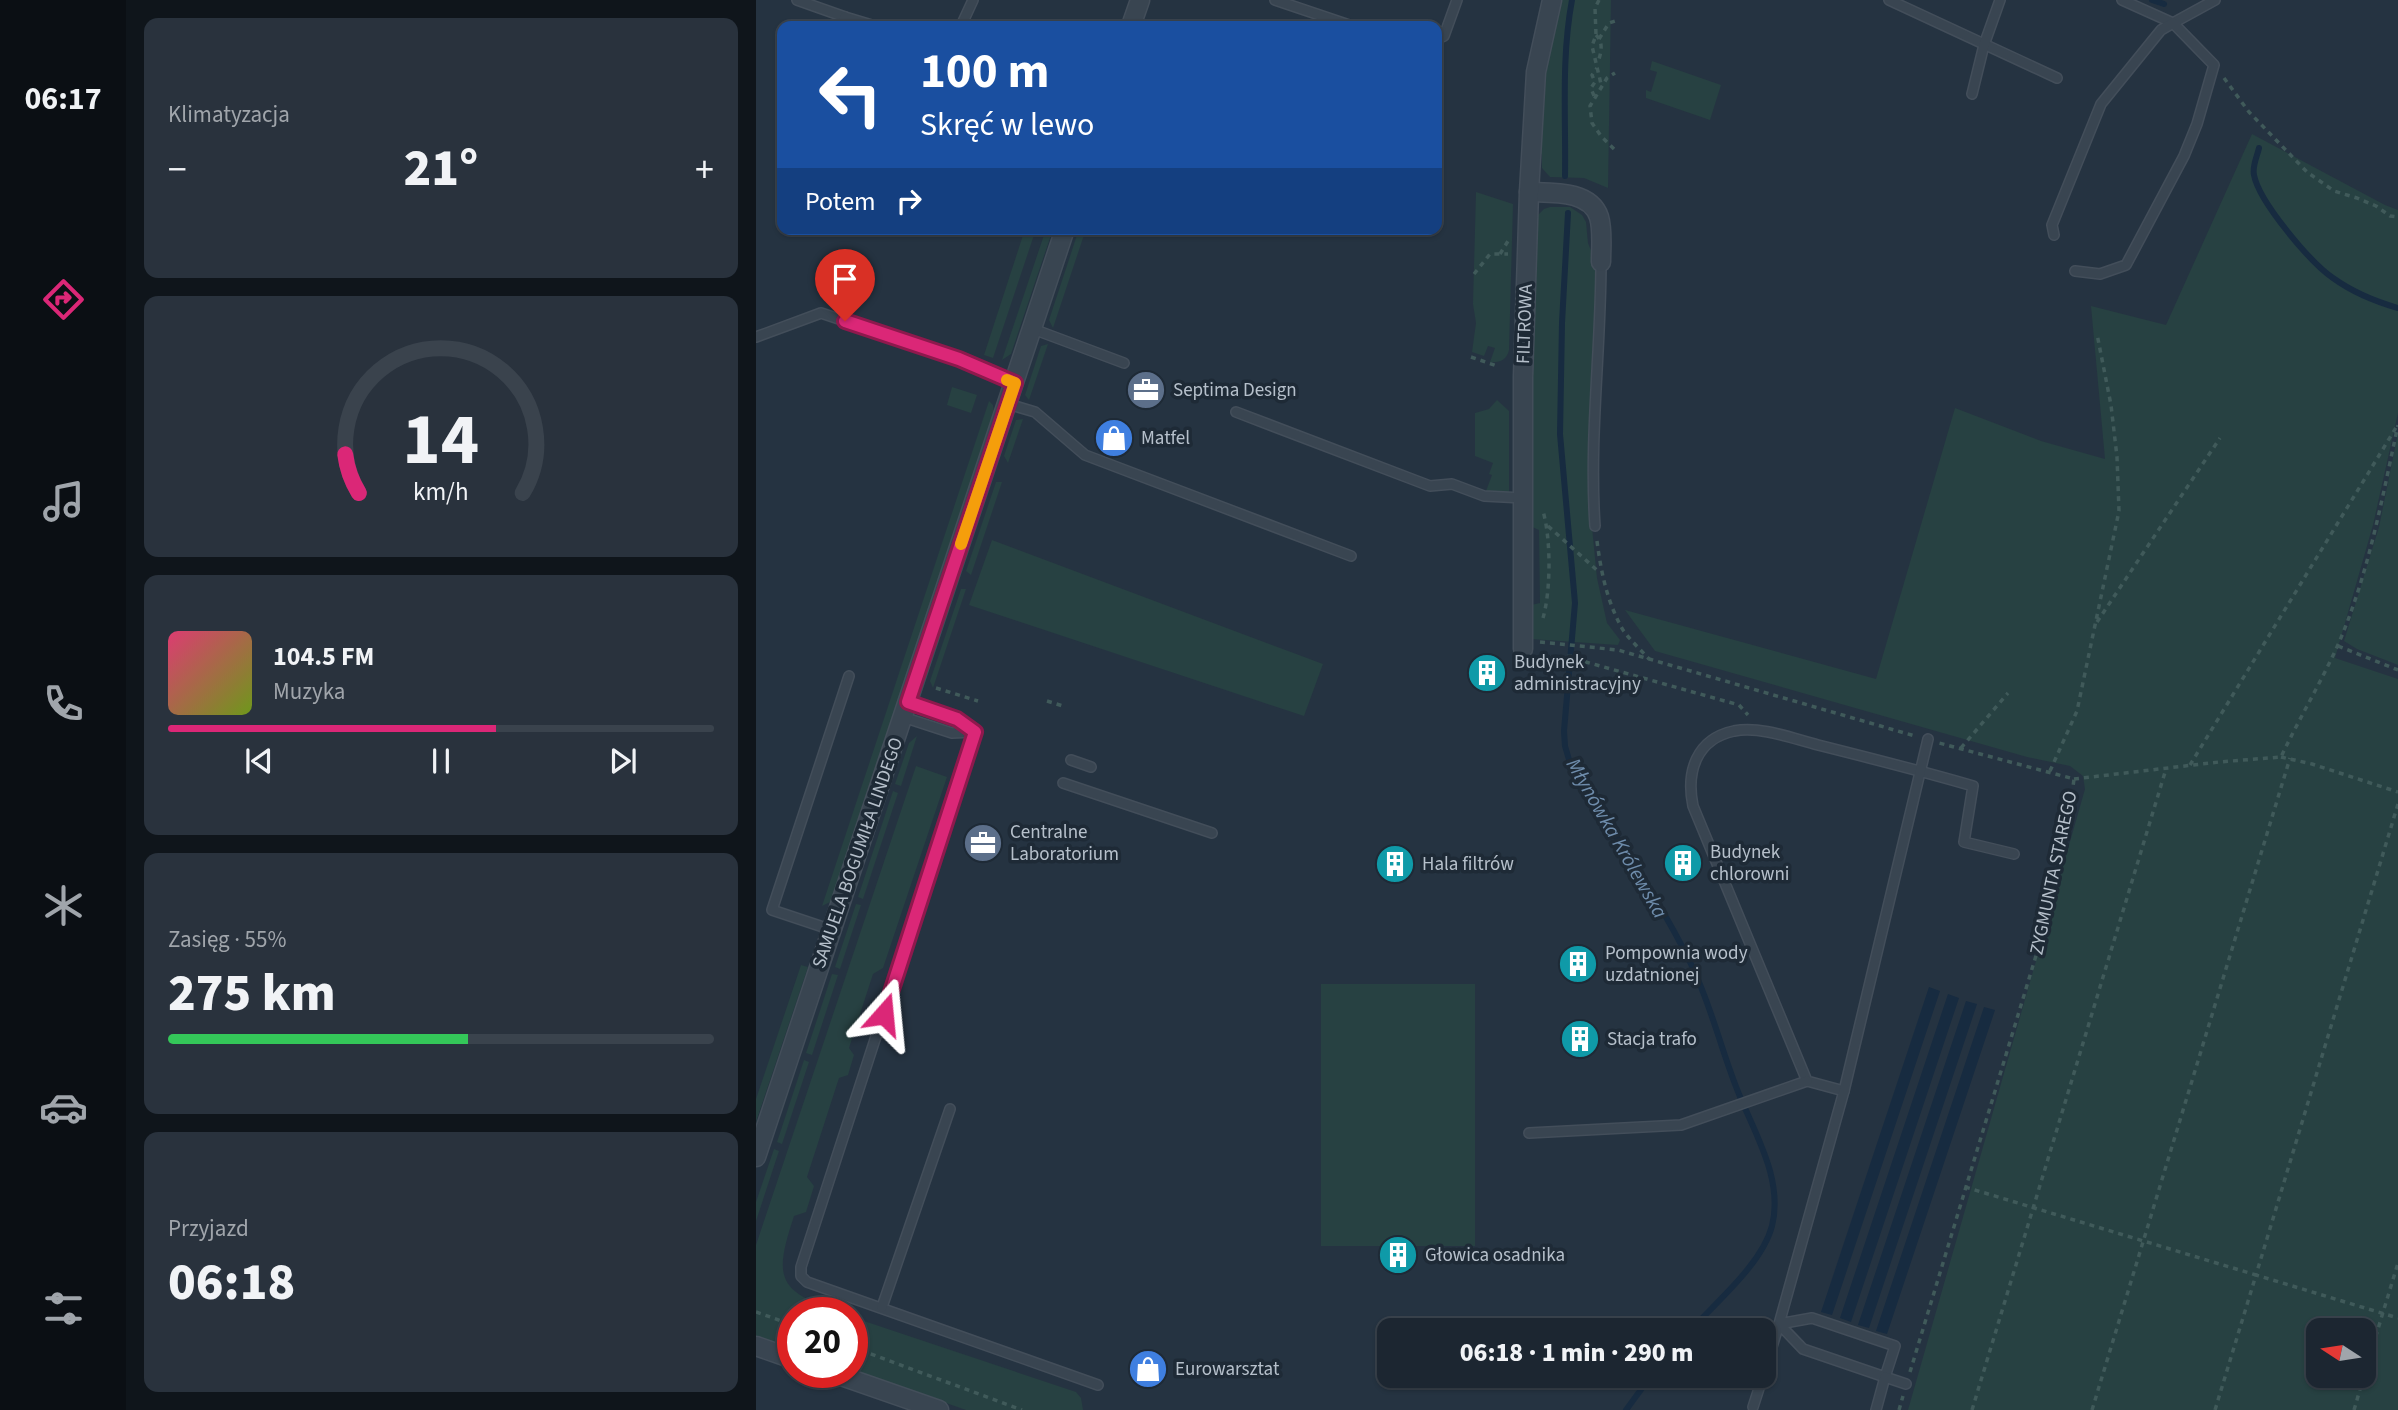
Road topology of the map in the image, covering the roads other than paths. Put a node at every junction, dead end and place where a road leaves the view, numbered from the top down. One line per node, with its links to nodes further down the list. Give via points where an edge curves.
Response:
1 (797, 0): 11 (lane)
2 (973, 0): 12 (lane)
3 (1140, 0): 13 (street)
4 (1275, 0): 14 (lane)
5 (1457, 0): 16 (lane)
6 (1552, 0): 20 (street, FILTROWA, via 1536,72)
7 (1889, 0): 17 (lane)
8 (2000, 0): 17 (lane)
9 (2122, 0): 15 (lane)
10 (2215, 0): 15 (lane)
11 (842, 21)
12 (963, 21)
13 (1135, 21)
14 (1337, 21)
15 (2173, 23): 22 (lane, via 2161,30 2102,104 2052,225); 24 (lane, via 2214,65 2197,124 2126,265 2100,274)
16 (1442, 37)
17 (1984, 46): 18 (lane); 19 (lane)
18 (2057, 78)
19 (1972, 94)
20 (1529, 192): 23 (street, via 1575,196 1593,205 1599,219); 31 (street, FILTROWA)
21 (1063, 235): 25 (street, SAMUELA BOGUMIŁA LINDEGO)
22 (2054, 235)
23 (1601, 262): 32 (lane, via 1594,409)
24 (2076, 271)
25 (1033, 329): 27 (lane); 28 (street, SAMUELA BOGUMIŁA LINDEGO)
26 (756, 337): 28 (lane, via 821,313 959,359)
27 (1124, 363)
28 (1015, 383): 29 (street, SAMUELA BOGUMIŁA LINDEGO)
29 (1008, 404): 33 (lane, via 1035,412 1085,455); 36 (street, SAMUELA BOGUMIŁA LINDEGO)
30 (1236, 412): 31 (lane, via 1430,486 1452,484)
31 (1523, 506): 34 (street, FILTROWA)
32 (1595, 526)
33 (1351, 556)
34 (1528, 647)
35 (849, 676): 45 (lane, via 772,910)
36 (906, 710): 37 (lane, via 957,719); 37 (lane, via 952,733); 45 (street, SAMUELA BOGUMIŁA LINDEGO)
37 (975, 732): 51 (lane, via 801,1268 807,1282)
38 (1928, 740): 41 (lane)
39 (1071, 760): 40 (lane)
40 (1091, 767)
41 (1920, 770): 44 (lane, via 1973,786 1964,842); 46 (lane, via 1764,731 1732,731 1703,748 1694,761 1690,773 1693,806); 47 (lane)
42 (1063, 783): 43 (lane)
43 (1212, 833)
44 (2014, 854)
45 (832, 930): 50 (street, SAMUELA BOGUMIŁA LINDEGO)
46 (1808, 1081): 47 (lane); 49 (lane, via 1681,1125)
47 (1844, 1091): 52 (lane)
48 (950, 1109): 51 (lane)
49 (1529, 1133)
50 (756, 1157)
51 (881, 1307): 59 (lane)
52 (1779, 1324): 53 (lane); 56 (lane, via 1803,1349); 56 (lane, via 1812,1318 1895,1346)
53 (1776, 1334)
54 (756, 1346): 55 (street)
55 (777, 1353)
56 (1885, 1377): 57 (lane); 63 (lane)
57 (1906, 1384)
58 (868, 1385): 62 (street)
59 (1098, 1385)
60 (1759, 1388): 61 (lane)
61 (1753, 1407)
62 (939, 1410)
63 (1876, 1410)

